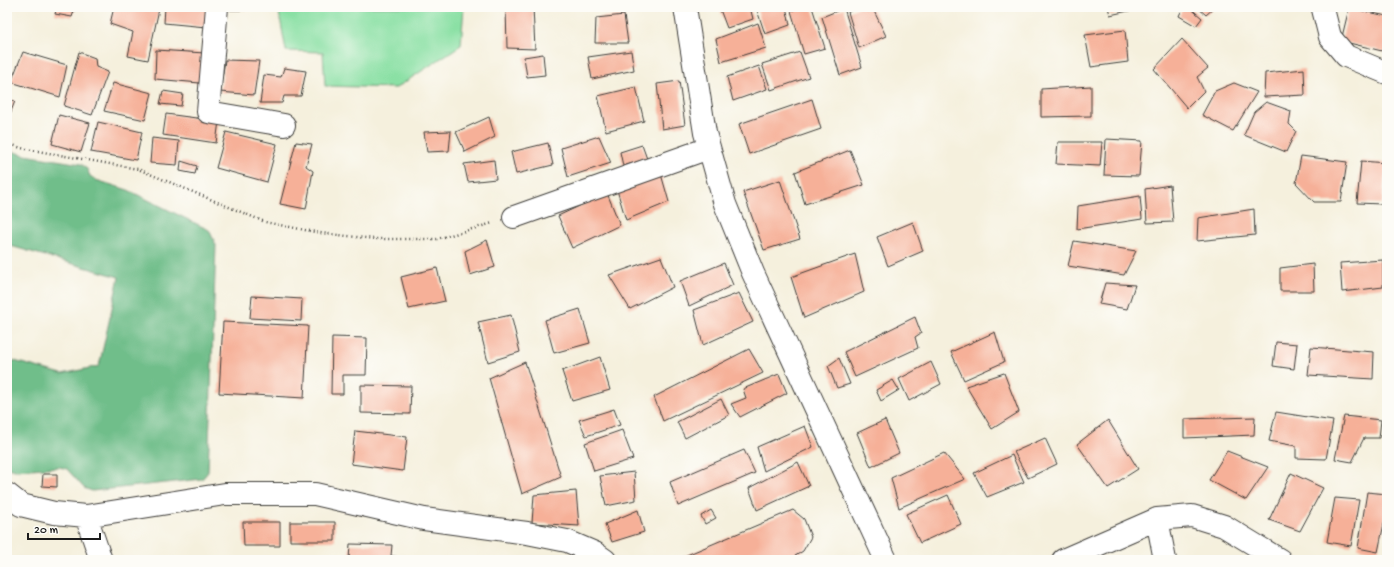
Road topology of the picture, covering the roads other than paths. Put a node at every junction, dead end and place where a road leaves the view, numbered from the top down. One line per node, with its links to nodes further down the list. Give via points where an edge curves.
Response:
1 (217, 7): 5 (street, via 208,112)
2 (685, 7): 6 (street)
3 (1323, 9): 4 (street, via 1330,37 1346,56)
4 (1387, 73)
5 (284, 125)
6 (709, 148): 7 (street); 13 (street, via 725,204 753,273)
7 (514, 217)
8 (12, 504): 9 (street, via 54,513)
9 (86, 516): 11 (street); 12 (street, via 225,494 315,494 424,519 567,541)
10 (1157, 519): 14 (street); 15 (street); 16 (street, via 1192,516 1224,526)
11 (101, 560)
12 (605, 560)
13 (886, 560)
14 (1063, 560)
15 (1165, 560)
16 (1280, 560)

